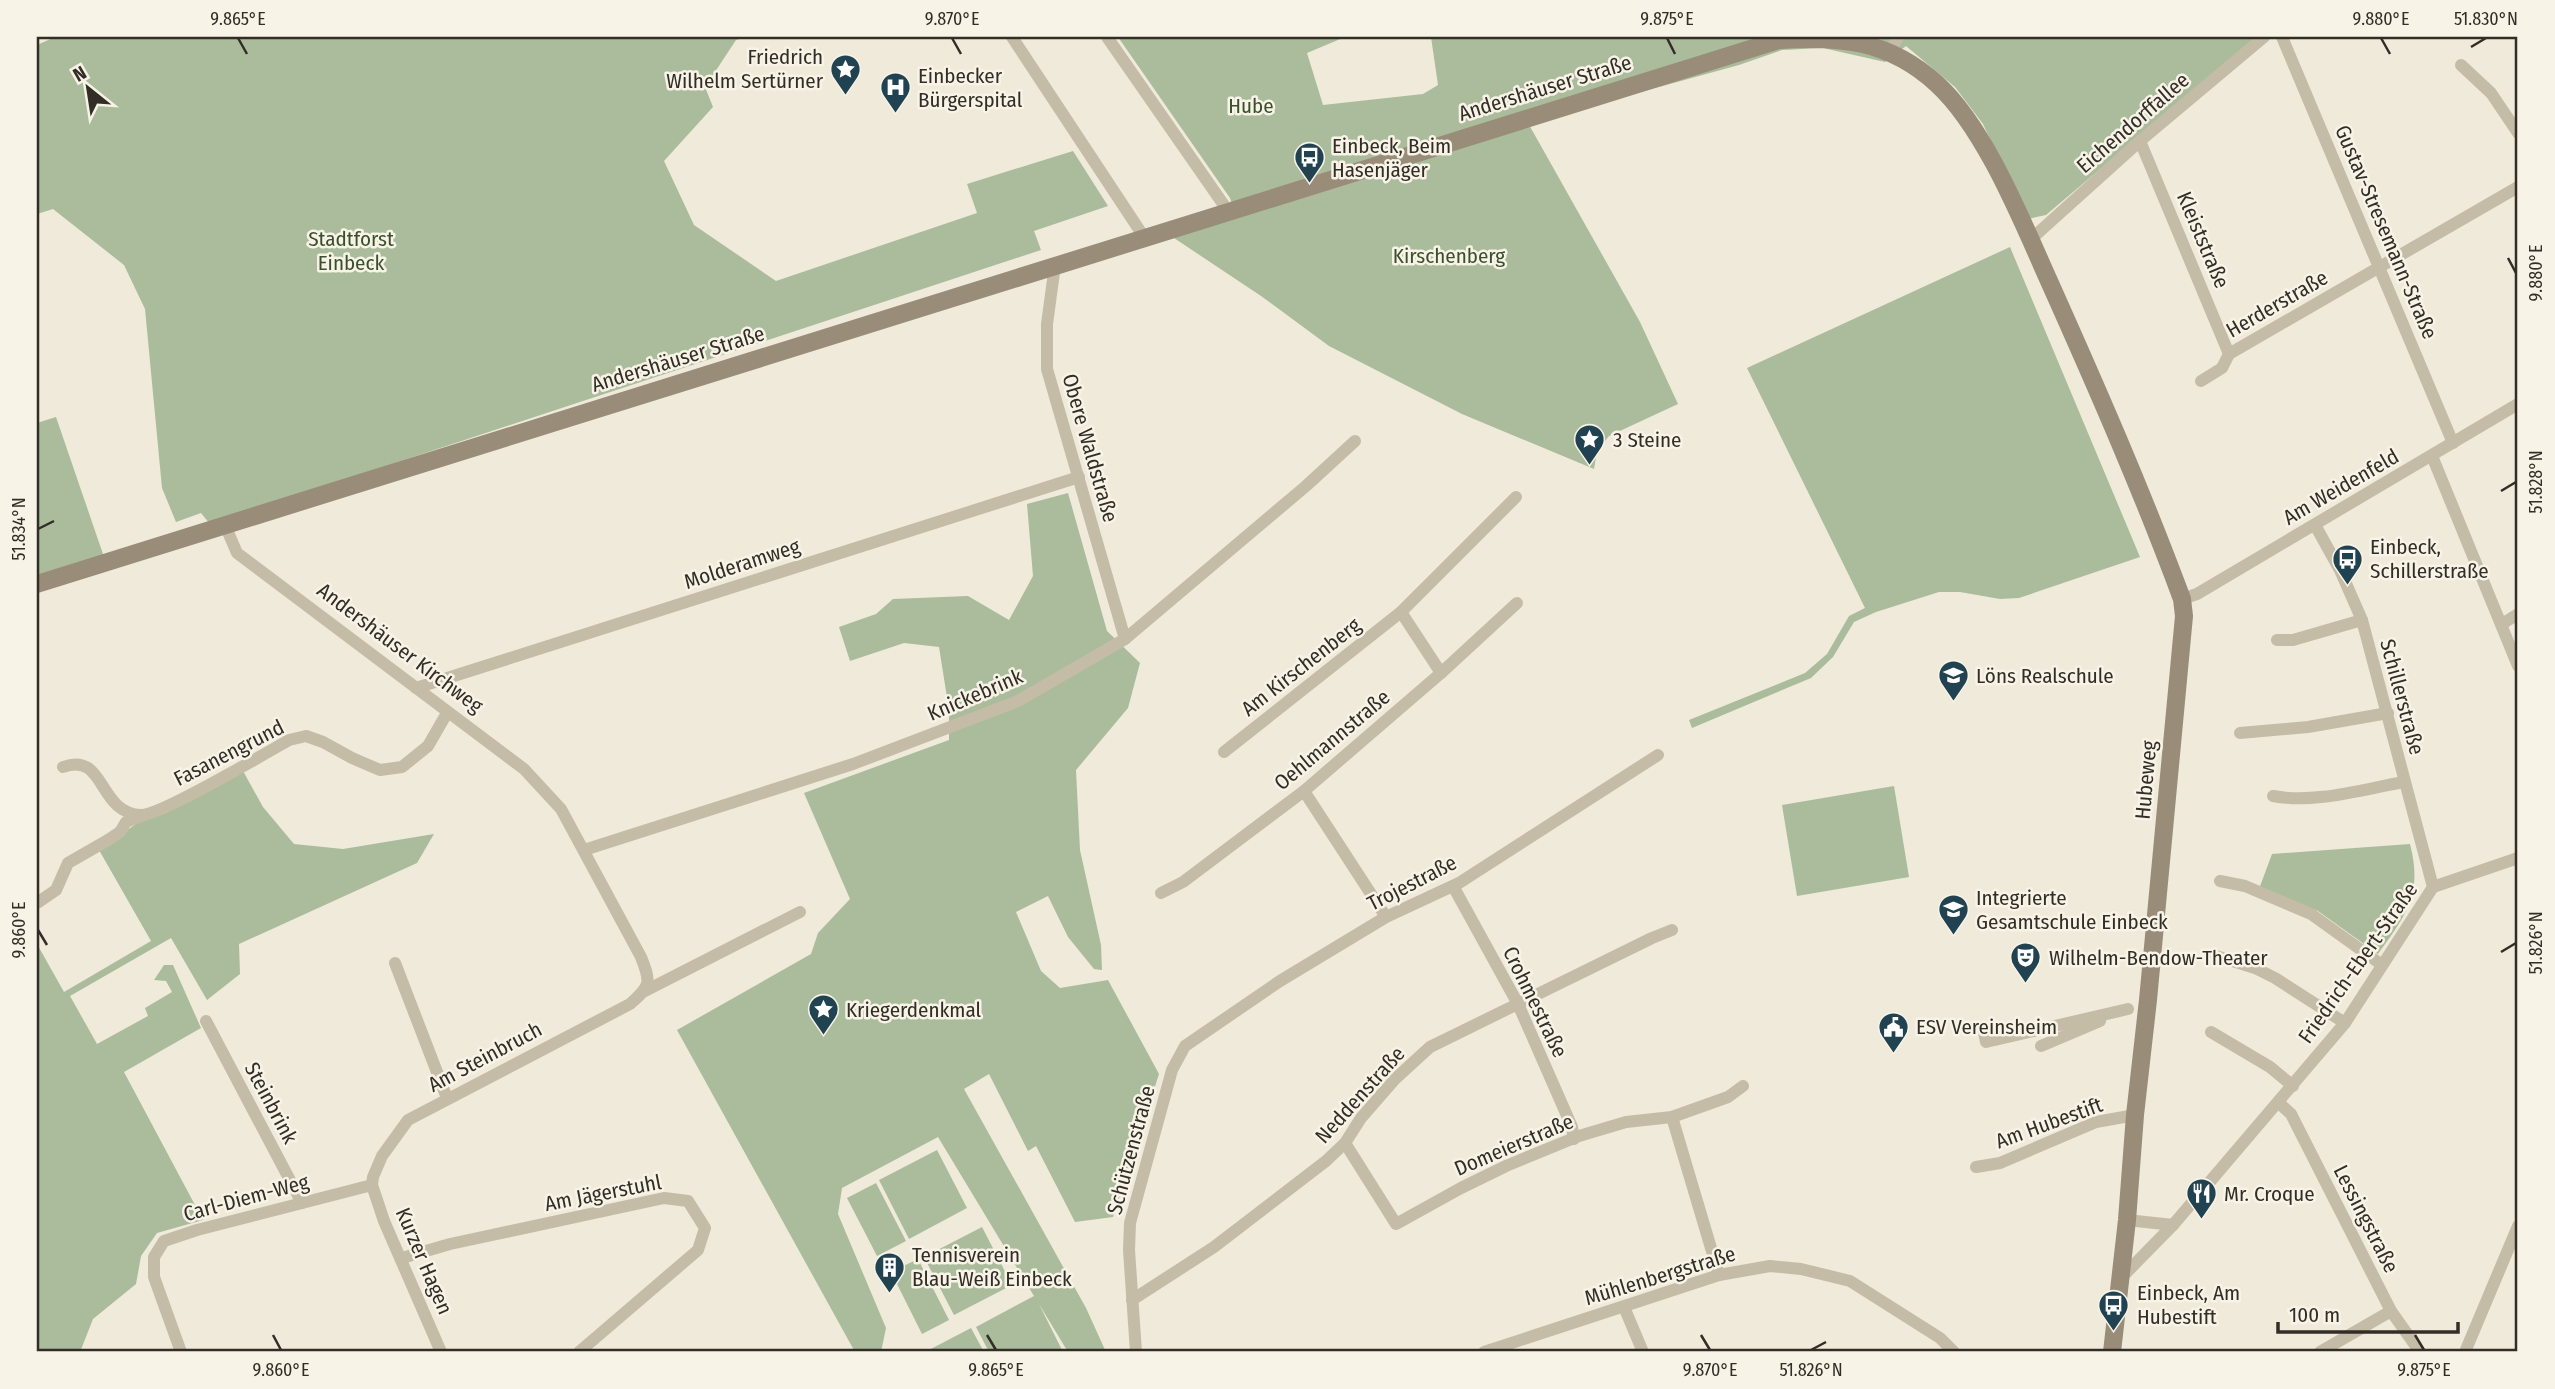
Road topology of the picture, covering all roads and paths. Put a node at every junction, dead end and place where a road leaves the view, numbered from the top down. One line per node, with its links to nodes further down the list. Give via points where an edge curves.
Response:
1 (1012, 37): 11 (street)
2 (1107, 37): 10 (street)
3 (2264, 37): 8 (street, Eichendorffallee)
4 (2282, 37): 14 (street, Gustav-Stresemann-Straße)
5 (1894, 44): 10 (street, Andershäuser Straße, via 1820,37 1779,40); 12 (street, Andershäuser Straße, via 1961,111)
6 (2461, 65): 7 (street, via 2491,93)
7 (2518, 133)
8 (2140, 141): 12 (street, Eichendorffallee); 15 (street, Kleiststraße)
9 (2518, 187): 14 (street, Herderstraße)
10 (1228, 211): 11 (street, Andershäuser Straße)
11 (1144, 237): 13 (street, Andershäuser Straße)
12 (2031, 240): 26 (street, Hubeweg, via 2116,429)
13 (1055, 265): 21 (street, Obere Waldstraße, via 1047,369); 23 (street, Andershäuser Straße)
14 (2380, 267): 15 (street, Herderstraße); 19 (street, Gustav-Stresemann-Straße)
15 (2229, 354): 16 (street, Herderstraße, via 2222,368)
16 (2201, 381)
17 (2518, 404): 19 (street, Am Weidenfeld)
18 (1355, 441): 32 (street, Knickebrink)
19 (2453, 443): 20 (street, Am Weidenfeld)
20 (2432, 456): 24 (street, Am Weidenfeld); 31 (street)
21 (1079, 477): 32 (street, Obere Waldstraße); 36 (street, Molderamweg)
22 (1516, 497): 28 (street, Am Kirschenberg)
23 (225, 525): 25 (street); 36 (street, Andershäuser Kirchweg, via 237,553)
24 (2315, 525): 26 (street, Am Weidenfeld); 30 (street, Schillerstraße)
25 (37, 584)
26 (2182, 599): 61 (street, Hubeweg)
27 (1517, 603): 35 (street, Oehlmannstraße)
28 (1401, 612): 35 (street); 40 (street, Am Kirschenberg)
29 (2518, 614): 31 (street)
30 (2362, 620): 33 (street, via 2293,640); 38 (street, Schillerstraße)
31 (2502, 624): 34 (street)
32 (1125, 639): 47 (street, Knickebrink, via 1018,701 853,764)
33 (2277, 640)
34 (2518, 666)
35 (1441, 673): 44 (street, Oehlmannstraße)
36 (416, 688): 37 (street, Andershäuser Kirchweg)
37 (447, 713): 46 (street, Fasanengrund, via 428,746 402,767 380,770 306,736 289,740); 47 (street, Andershäuser Kirchweg, via 524,769 561,809)
38 (2388, 713): 39 (street); 43 (street, Schillerstraße)
39 (2240, 733)
40 (1224, 752)
41 (1658, 755): 50 (street, Trojestraße)
42 (63, 767): 46 (street, via 86,765 122,810)
43 (2404, 782): 45 (street, via 2322,796); 51 (street, Schillerstraße)
44 (1304, 791): 52 (street, Oehlmannstraße, via 1183,882); 55 (street)
45 (2273, 796)
46 (142, 816): 53 (street, via 126,822 120,832 68,863 57,890)
47 (584, 850): 60 (street, Andershäuser Kirchweg, via 649,977)
48 (2518, 858): 51 (street, Friedrich-Ebert-Straße)
49 (2220, 880): 59 (street, via 2311,914)
50 (1453, 886): 55 (street, Trojestraße); 62 (street, Crohmestraße)
51 (2433, 887): 59 (street, Friedrich-Ebert-Straße)
52 (1161, 893)
53 (37, 902)
54 (800, 912): 60 (street, Am Steinbruch)
55 (1386, 917): 68 (street, Trojestraße)
56 (1672, 930): 62 (street, Neddenstraße)
57 (2216, 956): 64 (street, via 2275,978)
58 (395, 963): 72 (street)
59 (2382, 965): 64 (street, Friedrich-Ebert-Straße)
60 (645, 991): 72 (street, Am Steinbruch, via 630,1004)
61 (2148, 1000): 66 (street); 74 (street, Hubeweg)
62 (1518, 1004): 76 (street, Crohmestraße); 77 (street, Neddenstraße, via 1430,1047 1395,1079)
63 (206, 1021): 80 (street, Steinbrink)
64 (2345, 1023): 71 (street, Friedrich-Ebert-Straße)
65 (1983, 1027): 66 (street, via 1986,1042)
66 (2061, 1031): 69 (street)
67 (2211, 1032): 71 (street, via 2270,1067)
68 (1185, 1046): 87 (street, Schützenstraße, via 1172,1070 1130,1223)
69 (2041, 1046)
70 (1743, 1086): 75 (street, Domeierstraße, via 1728,1097)
71 (2292, 1086): 73 (street, Friedrich-Ebert-Straße)
72 (447, 1098): 79 (street, Am Steinbruch, via 408,1120 382,1156)
73 (2279, 1103): 82 (street, Friedrich-Ebert-Straße); 89 (street, Lessingstraße, via 2291,1114)
74 (2135, 1115): 78 (street, Am Hubestift, via 2096,1122 2000,1163); 81 (street, Hubeweg)
75 (1672, 1117): 76 (street, Domeierstraße, via 1626,1122); 85 (street)
76 (1574, 1139): 77 (street, Domeierstraße, via 1506,1166 1396,1224)
77 (1345, 1143): 87 (street, Neddenstraße, via 1270,1206)
78 (1976, 1167)
79 (373, 1185): 80 (street, Carl-Diem-Weg); 84 (street, Kurzer Hagen)
80 (302, 1203): 90 (street, Carl-Diem-Weg, via 164,1241 154,1257 154,1278)
81 (2132, 1220): 82 (street); 86 (street, Hubeweg)
82 (2174, 1225): 86 (street, Friedrich-Ebert-Straße)
83 (2518, 1226): 100 (street)
84 (402, 1258): 91 (street, Kurzer Hagen); 92 (street, Am Jägerstuhl, via 664,1198 688,1201 705,1228 698,1250)
85 (1719, 1275): 88 (street, Mühlenbergstraße); 96 (street, Mühlenbergstraße, via 1770,1266 1850,1281 1940,1338)
86 (2121, 1278): 97 (street, Hubeweg)
87 (1132, 1300): 93 (street, Schützenstraße)
88 (1624, 1307): 94 (street, Mühlenbergstraße); 95 (street)
89 (2391, 1311): 98 (street); 99 (street, Lessingstraße)
90 (181, 1352)
91 (441, 1352)
92 (579, 1352)
93 (1136, 1352)
94 (1483, 1352)
95 (1643, 1352)
96 (1954, 1352)
97 (2112, 1352)
98 (2320, 1352)
99 (2420, 1352)
100 (2465, 1352)

